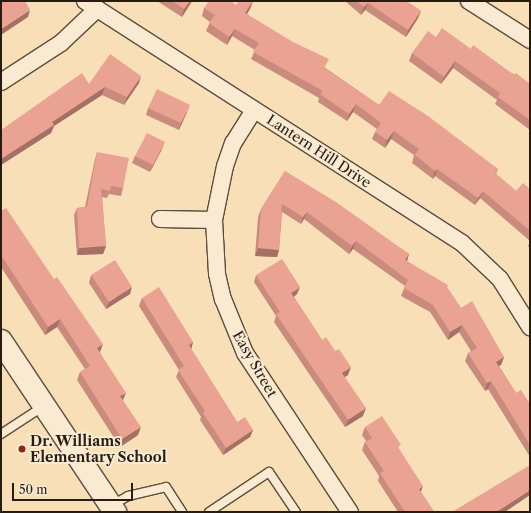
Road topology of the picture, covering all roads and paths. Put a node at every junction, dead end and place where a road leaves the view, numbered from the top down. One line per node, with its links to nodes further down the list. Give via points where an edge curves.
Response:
1 (468, 1): 3 (street)
2 (91, 5): 4 (street, via 61,43); 5 (street, Lantern Hill Drive)
3 (530, 40)
4 (1, 82)
5 (254, 110): 7 (street, Easy Street, via 227,158); 8 (street, Lantern Hill Drive, via 462,243 500,279)
6 (160, 219): 7 (street)
7 (214, 220): 17 (street, Easy Street, via 217,274 235,332 245,353)
8 (530, 326)
9 (1, 341): 11 (main road)
10 (1, 359): 11 (main road)
11 (40, 408): 12 (lane); 13 (main road)
12 (1, 434)
13 (107, 510): 14 (lane, via 128,496 166,487)
14 (182, 512)
15 (209, 512): 16 (lane, via 269,472)
16 (296, 512)
17 (350, 512)

